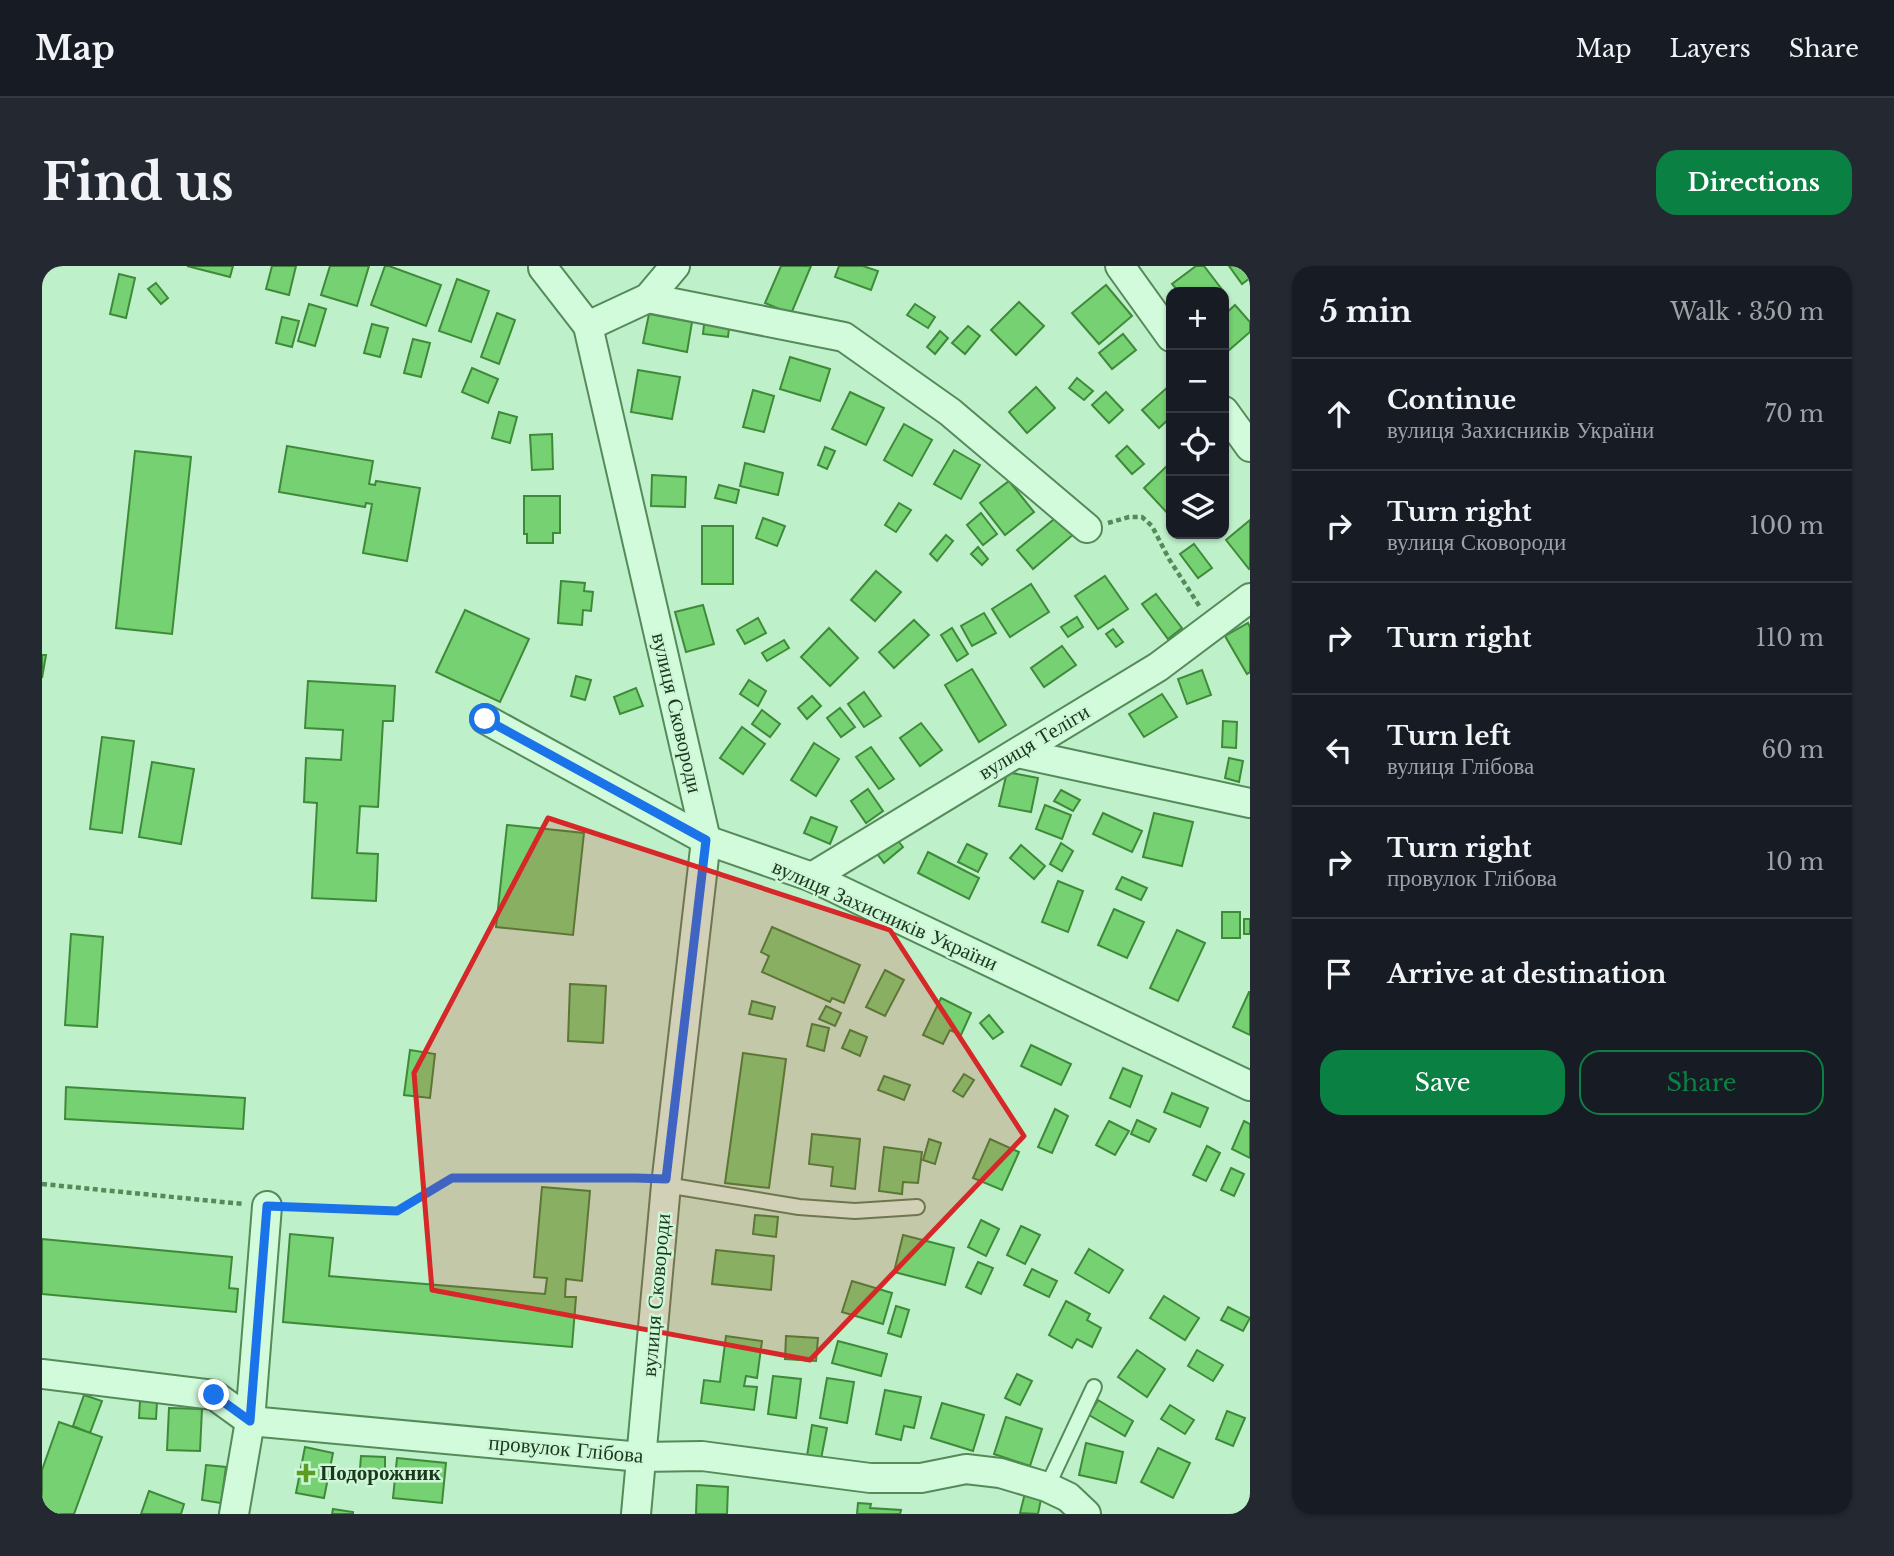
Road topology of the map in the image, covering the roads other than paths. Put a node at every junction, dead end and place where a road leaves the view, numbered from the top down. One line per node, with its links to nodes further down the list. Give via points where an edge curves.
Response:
1 (675, 266): 4 (street)
2 (1120, 266): 6 (street)
3 (541, 267): 5 (street, вулиця Сковороди)
4 (648, 298): 5 (street); 9 (street, via 844,337 950,412)
5 (588, 326): 14 (street, вулиця Сковороди)
6 (1166, 330)
7 (1225, 413): 8 (street)
8 (1250, 447)
9 (1087, 528)
10 (1250, 598): 12 (street, вулиця Теліги, via 1158,667)
11 (485, 719): 14 (street, вулиця Захисників України)
12 (1018, 753): 13 (street); 15 (street, вулиця Теліги)
13 (1250, 803)
14 (706, 840): 15 (street, вулиця Захисників України); 17 (street, вулиця Сковороди)
15 (812, 877): 16 (street, вулиця Захисників України)
16 (1250, 1086)
17 (666, 1182): 19 (lane, via 813,1208); 23 (street, вулиця Сковороди)
18 (267, 1206): 22 (street)
19 (917, 1207)
20 (42, 1374): 22 (street, via 214,1395)
21 (1094, 1387): 24 (lane)
22 (250, 1421): 23 (street, провулок Глібова); 25 (street)
23 (641, 1457): 24 (street, провулок Глібова, via 702,1455 870,1478 921,1478 966,1469); 26 (street, вулиця Сковороди)
24 (1047, 1487): 27 (street, провулок Глібова, via 1068,1497)
25 (234, 1514)
26 (636, 1514)
27 (1086, 1514)

